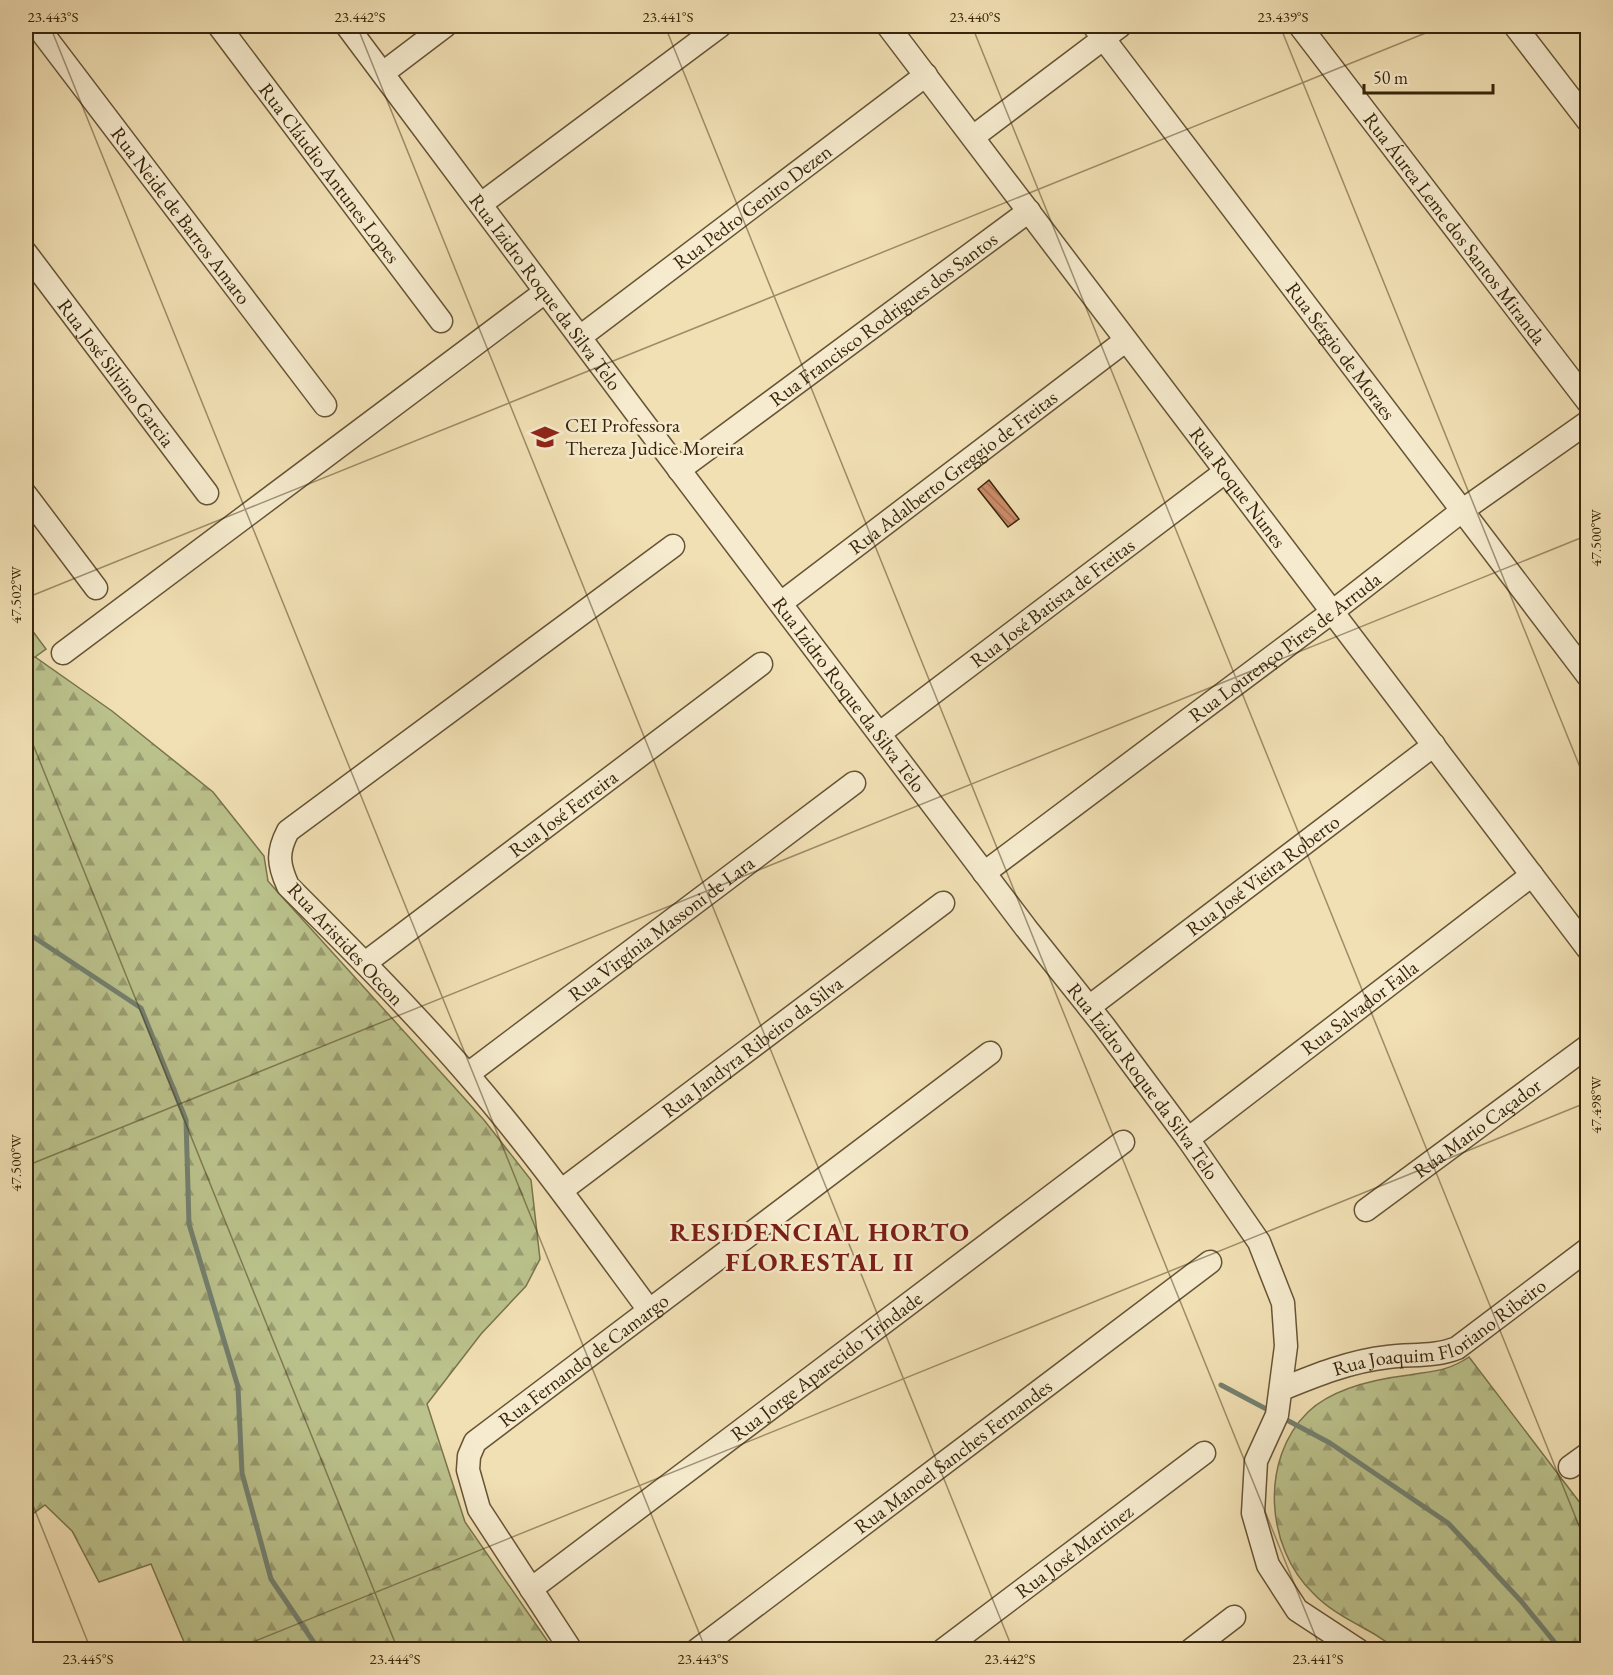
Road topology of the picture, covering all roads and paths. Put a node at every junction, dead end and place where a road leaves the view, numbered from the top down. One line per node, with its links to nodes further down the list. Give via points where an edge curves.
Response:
1 (38, 26): 22 (street, Rua Neide de Barros Amaro)
2 (219, 26): 18 (street, Rua Cláudio Antunes Lopes)
3 (347, 26): 10 (street, Rua Izidro Roque da Silva Telo)
4 (445, 26): 10 (street)
5 (720, 26): 14 (street)
6 (888, 26): 11 (street, Rua Roque Nunes)
7 (1300, 26): 21 (street, Rua Áurea Leme dos Santos Miranda)
8 (1515, 26): 12 (street)
9 (1106, 29): 13 (street); 28 (street, Rua Sérgio de Moraes)
10 (383, 73): 14 (street, Rua Izidro Roque da Silva Telo)
11 (926, 75): 13 (street, Rua Roque Nunes); 19 (street, Rua Pedro Geniro Dezen)
12 (1587, 122)
13 (973, 137): 15 (street, Rua Roque Nunes)
14 (481, 204): 17 (street, Rua Izidro Roque da Silva Telo)
15 (1029, 212): 20 (street, Rua Roque Nunes); 24 (street, Rua Francisco Rodrigues dos Santos)
16 (26, 253): 26 (street, Rua José Silvino Garcia)
17 (545, 292): 19 (street, Rua Izidro Roque da Silva Telo); 33 (street)
18 (441, 321)
19 (580, 338): 24 (street, Rua Izidro Roque da Silva Telo)
20 (1125, 341): 25 (street, Rua Roque Nunes); 31 (street, Rua Adalberto Greggio de Freitas)
21 (1587, 402)
22 (325, 405)
23 (1587, 422): 28 (street, Rua Lourenço Pires de Arruda)
24 (680, 470): 31 (street, Rua Izidro Roque da Silva Telo)
25 (1225, 472): 32 (street, Rua Roque Nunes); 36 (street, Rua José Batista de Freitas)
26 (207, 493)
27 (26, 495): 30 (street)
28 (1463, 510): 32 (street, Rua Lourenço Pires de Arruda); 35 (street, Rua Sérgio de Moraes)
29 (673, 546): 43 (street, Rua Aristides Occon, via 288,831 281,844 280,858 288,885)
30 (96, 588)
31 (781, 603): 36 (street, Rua Izidro Roque da Silva Telo)
32 (1332, 612): 37 (street, Rua Roque Nunes); 39 (street, Rua Lourenço Pires de Arruda)
33 (63, 653)
34 (762, 664): 43 (street, Rua José Ferreira)
35 (1587, 676)
36 (880, 733): 39 (street, Rua Izidro Roque da Silva Telo)
37 (1434, 745): 40 (street, Rua Roque Nunes); 44 (street, Rua José Vieira Roberto)
38 (854, 783): 47 (street, Rua Virgínia Massoni de Lara)
39 (984, 873): 44 (street, Rua Izidro Roque da Silva Telo)
40 (1532, 875): 42 (street, Rua Roque Nunes); 48 (street, Rua Salvador Falla)
41 (943, 903): 50 (street, Rua Jandyra Ribeiro da Silva)
42 (1587, 949)
43 (365, 963): 47 (street, Rua Aristides Occon)
44 (1089, 1006): 48 (street, Rua Izidro Roque da Silva Telo)
45 (1587, 1046): 51 (street, Rua Mario Caçador)
46 (990, 1053): 54 (street, Rua Fernando de Camargo)
47 (468, 1074): 50 (street, Rua Aristides Occon)
48 (1188, 1140): 55 (street, Rua Izidro Roque da Silva Telo, via 1259,1242 1283,1303 1286,1346)
49 (1123, 1142): 57 (street, Rua Jorge Aparecido Trindade)
50 (562, 1190): 54 (street, Rua Aristides Occon)
51 (1366, 1210)
52 (1587, 1249): 55 (street, Rua Joaquim Floriano Ribeiro, via 1457,1348 1443,1353 1387,1357 1326,1371)
53 (1210, 1262): 60 (street, Rua Manoel Sanches Fernandes)
54 (649, 1310): 57 (street, Rua Fernando de Camargo, via 475,1442 469,1456 468,1470 479,1509)
55 (1282, 1389): 63 (street, Rua Izidro Roque da Silva Telo, via 1277,1414 1256,1461 1253,1513 1268,1565 1298,1610)
56 (1204, 1453): 61 (street, Rua José Martinez)
57 (531, 1589): 59 (street)
58 (1234, 1617): 62 (street)
59 (571, 1650)
60 (697, 1650)
61 (943, 1650)
62 (1191, 1650)
63 (1358, 1650)

